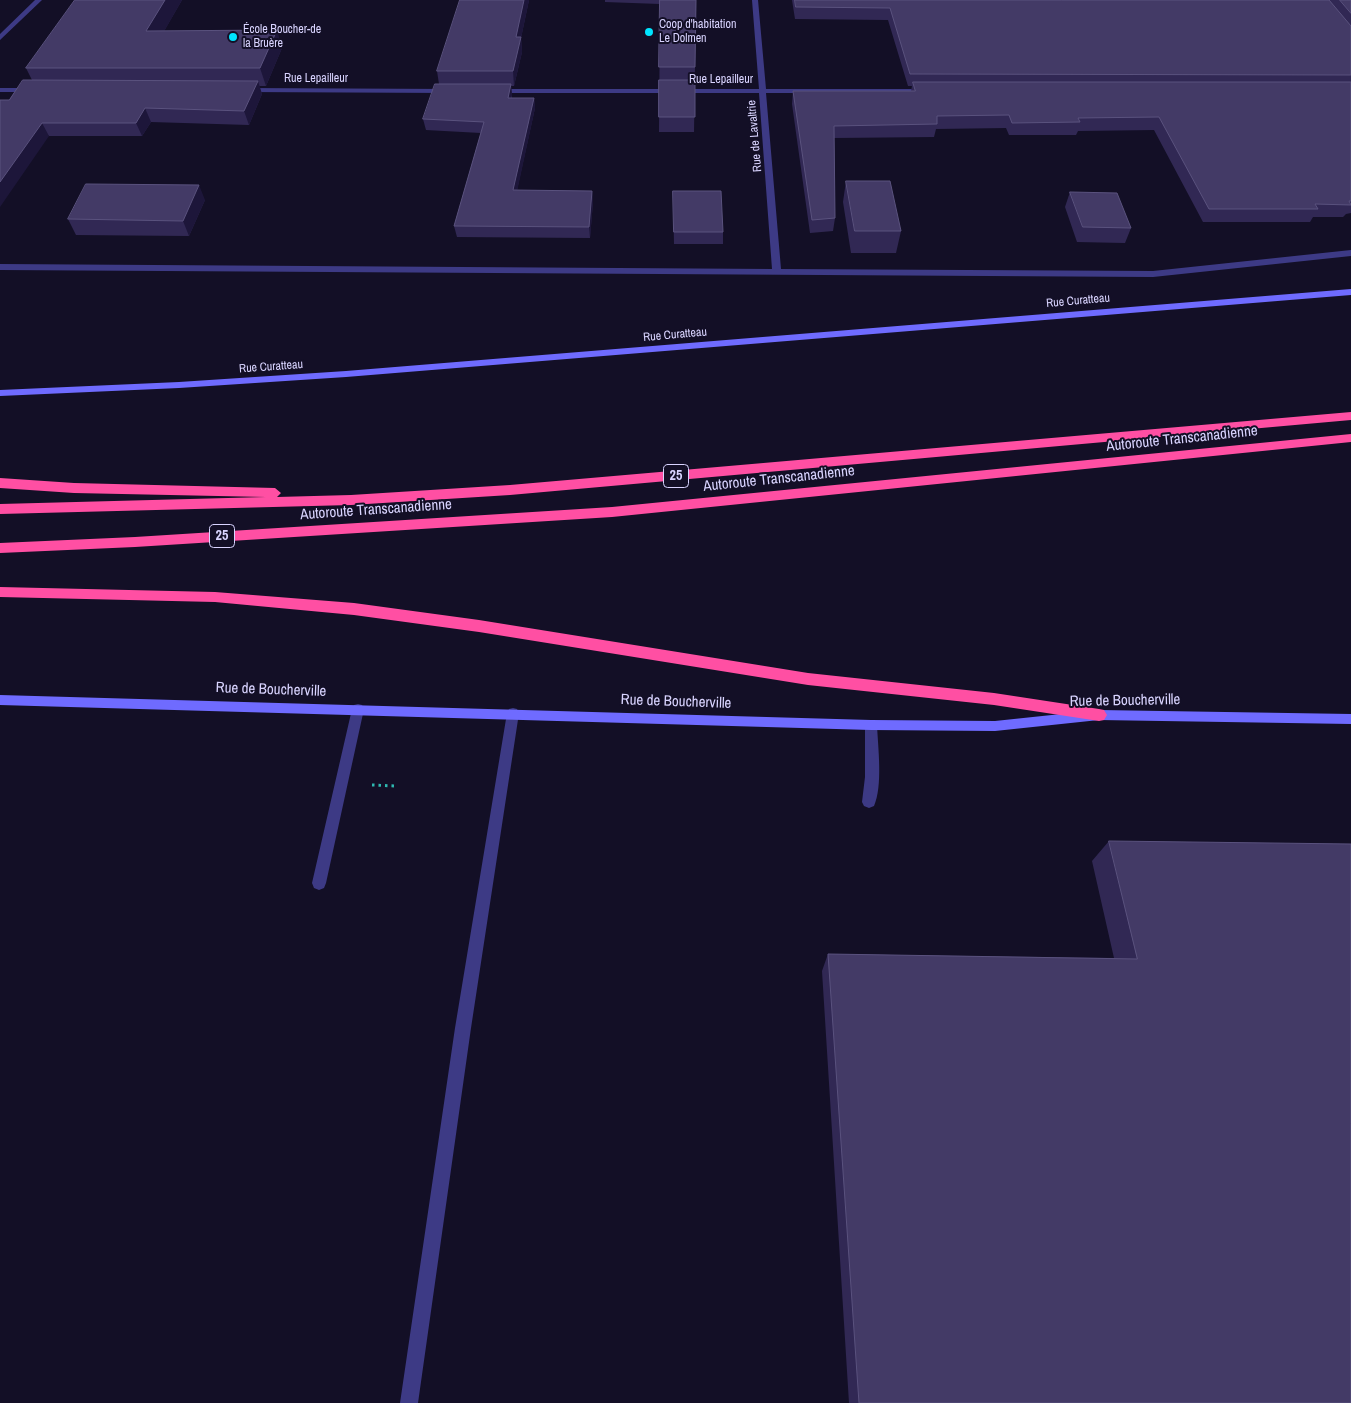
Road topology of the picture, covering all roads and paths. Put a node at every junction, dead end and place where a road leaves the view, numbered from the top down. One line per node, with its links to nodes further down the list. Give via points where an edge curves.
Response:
1 (38, 0): 3 (street)
2 (755, 0): 9 (street, Rue de Lavaltrie)
3 (0, 38)
4 (0, 90): 5 (street)
5 (40, 90)
6 (237, 90): 7 (street, Rue Lepailleur)
7 (464, 91)
8 (484, 91): 9 (street, Rue Lepailleur)
9 (763, 91): 10 (street, Rue Lepailleur); 13 (street, Rue de Lavaltrie)
10 (922, 91)
11 (1351, 253): 13 (street, Rue Curatteau, via 1153,274)
12 (0, 267): 13 (street, Rue Curatteau)
13 (777, 270)
14 (1351, 292): 15 (main road, Rue Curatteau, via 336,375)
15 (0, 393)
16 (1351, 416): 19 (highway, Autoroute Transcanadienne / 25)
17 (1351, 438): 21 (highway, Autoroute Transcanadienne / 25, via 612,512)
18 (0, 483): 19 (highway, via 74,488)
19 (419, 496): 20 (highway, Autoroute Transcanadienne / 25)
20 (0, 509)
21 (0, 548)
22 (0, 592): 26 (highway, via 215,597 354,609 789,676 994,699)
23 (0, 700): 24 (main road, Rue de Boucherville)
24 (358, 708): 25 (main road, Rue de Boucherville); 30 (street)
25 (513, 713): 28 (main road, Rue de Boucherville); 31 (street, via 461,1038)
26 (1099, 715): 27 (main road, Rue de Boucherville); 28 (main road, Rue de Boucherville, via 995,726)
27 (1351, 719)
28 (871, 725): 29 (street)
29 (869, 802)
30 (319, 883)
31 (409, 1403)

